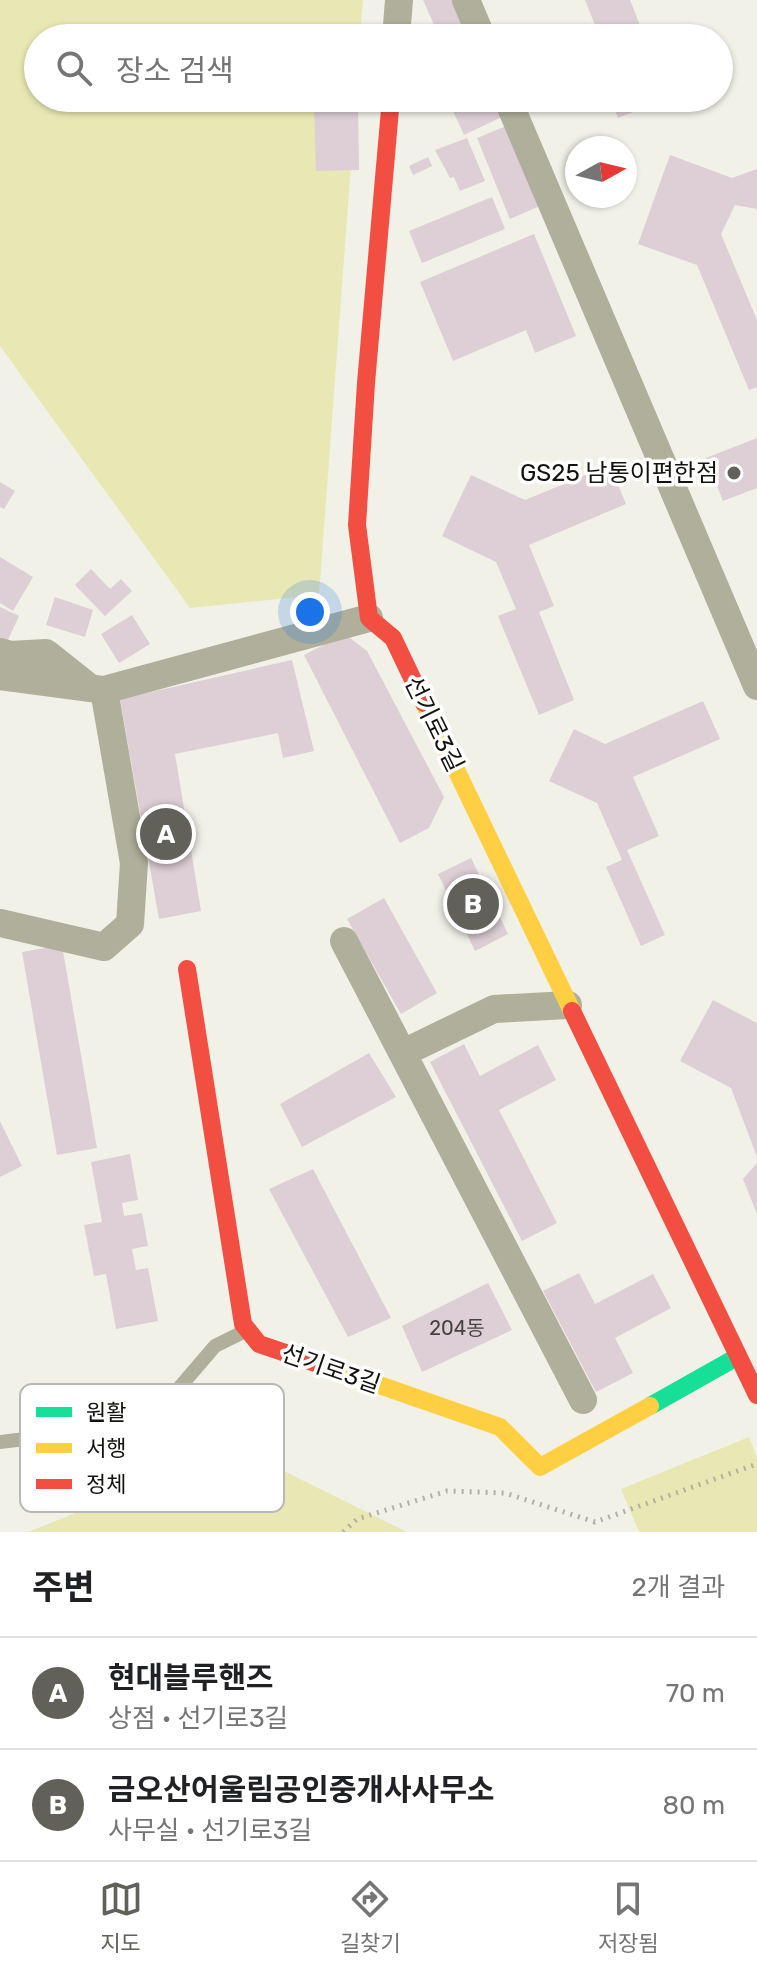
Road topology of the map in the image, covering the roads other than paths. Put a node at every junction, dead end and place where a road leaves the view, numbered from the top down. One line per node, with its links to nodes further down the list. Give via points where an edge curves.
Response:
1 (399, 0): 3 (street)
2 (466, 0): 4 (street)
3 (397, 24)
4 (476, 24)
5 (390, 112): 7 (street, via 357,525)
6 (513, 112): 10 (street)
7 (369, 618): 11 (street); 15 (street, 선기로3길, via 393,638)
8 (0, 652): 11 (street, via 46,653)
9 (0, 676): 11 (street)
10 (757, 686)
11 (97, 689): 12 (street, via 134,863 130,924 104,947)
12 (0, 923)
13 (344, 941): 16 (street)
14 (187, 969): 17 (street)
15 (568, 1005): 16 (street, via 494,1009); 18 (street, 선기로3길)
16 (403, 1053): 21 (street)
17 (248, 1330): 18 (street, 선기로3길, via 259,1344 500,1427 540,1467); 19 (lane, via 215,1346)
18 (737, 1357): 20 (street, 선기로3길)
19 (182, 1384)
20 (757, 1395)
21 (583, 1400)
22 (20, 1440): 23 (lane)
23 (0, 1442)

